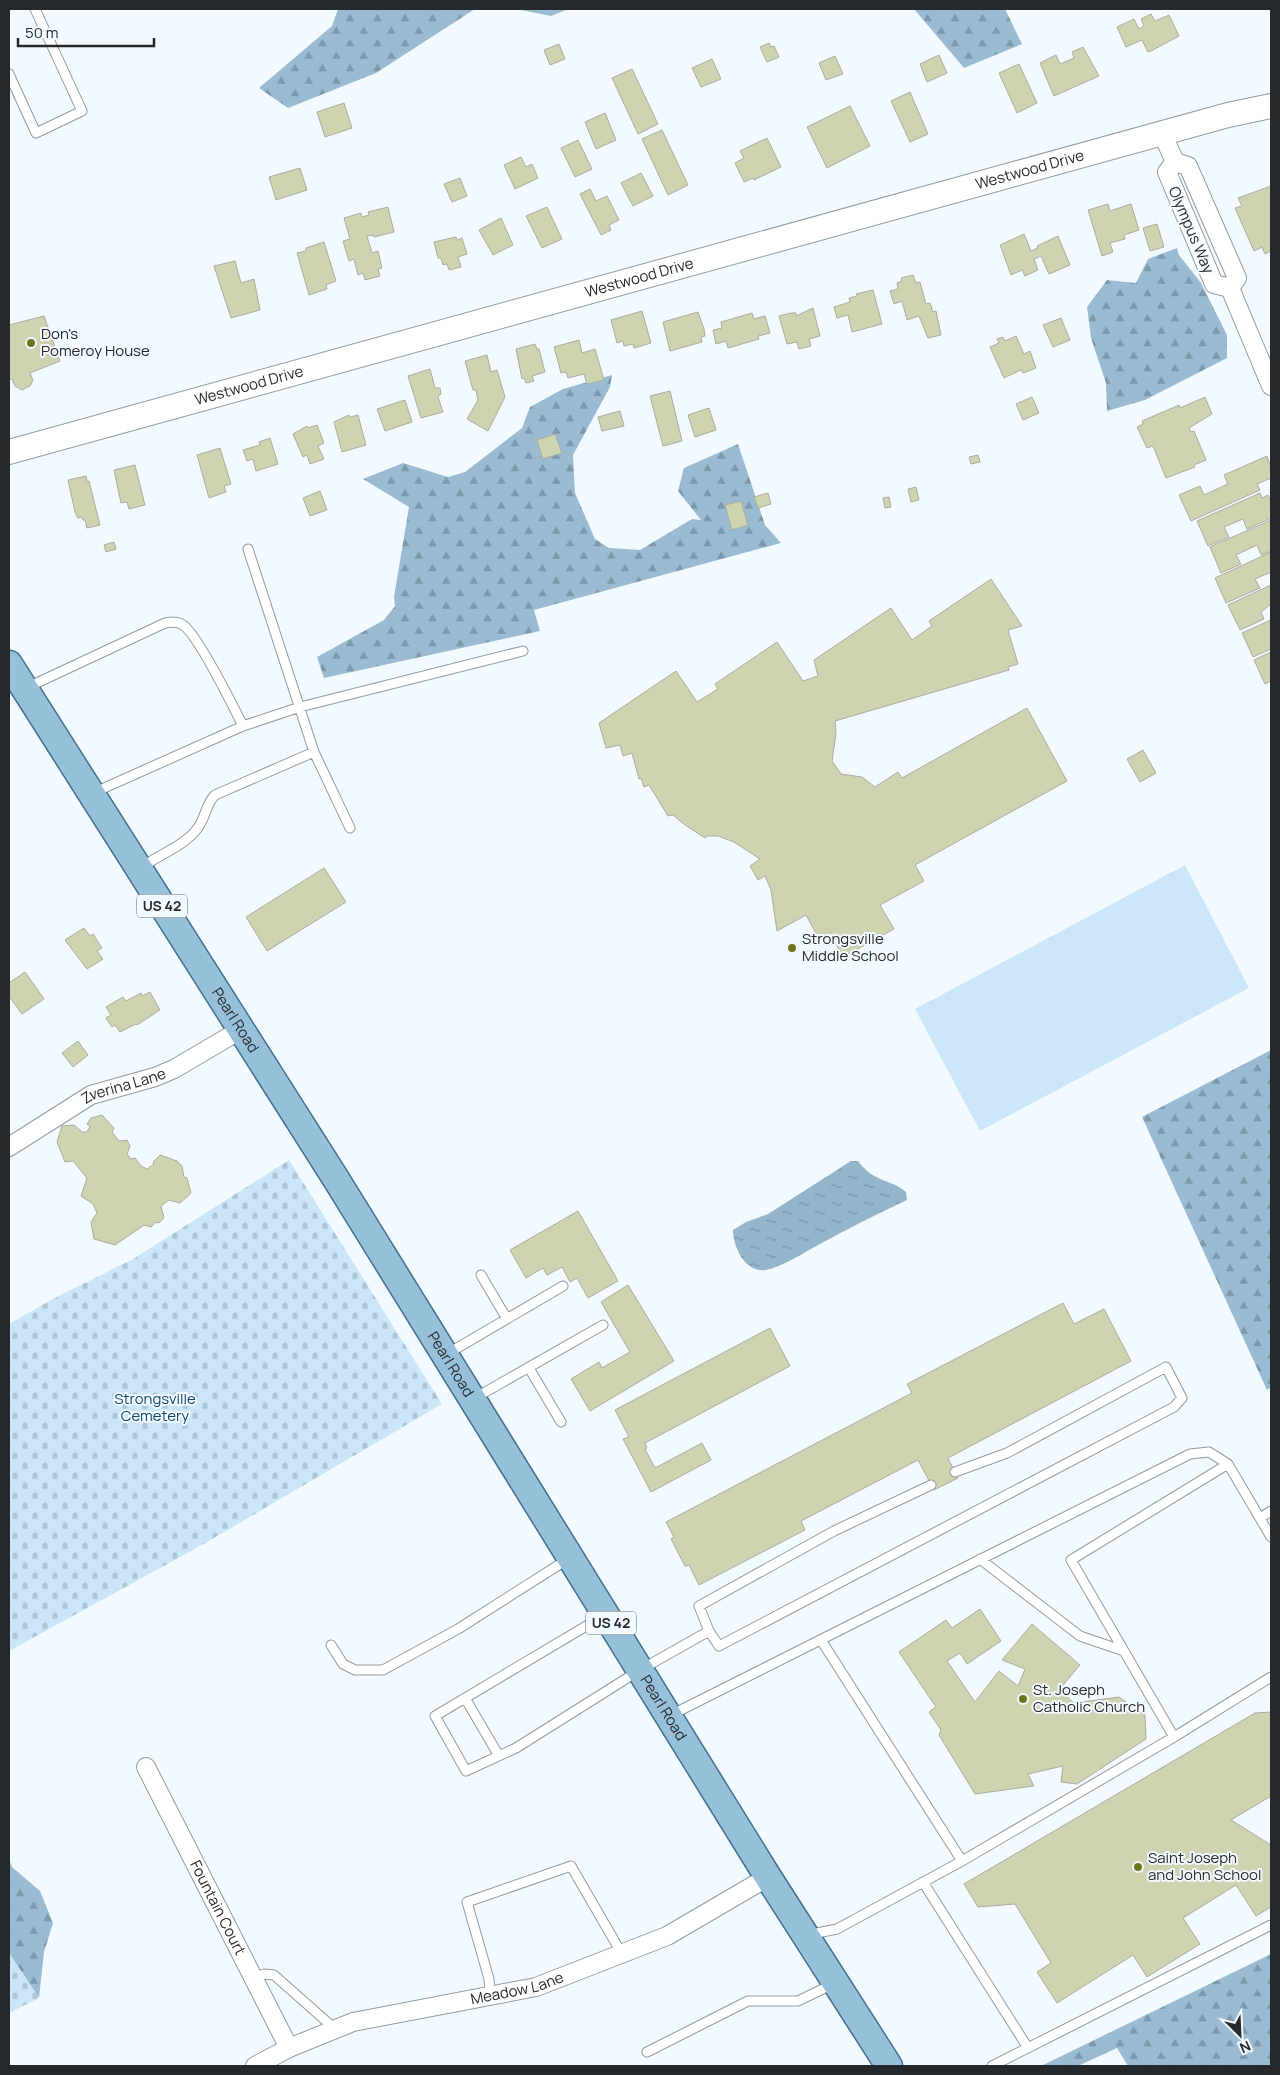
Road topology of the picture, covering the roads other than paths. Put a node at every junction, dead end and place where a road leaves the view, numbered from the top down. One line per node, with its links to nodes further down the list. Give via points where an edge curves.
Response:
1 (35, 9): 2 (lane, via 82,111 36,132)
2 (9, 74)
3 (1271, 106): 4 (street, Westwood Drive)
4 (1162, 133): 5 (street, Olympus Way, via 1175,162 1188,166 1237,278 1230,288); 6 (street, Westwood Drive)
5 (1271, 386)
6 (9, 452)
7 (248, 549): 11 (lane)
8 (523, 651): 11 (lane)
9 (9, 664): 10 (main road, Pearl Road / US 42)
10 (23, 689): 12 (lane, via 173,621 183,624 194,638); 14 (main road, Pearl Road / US 42)
11 (300, 707): 12 (lane); 13 (lane)
12 (244, 726): 14 (lane)
13 (314, 752): 15 (lane); 16 (lane, via 215,795 207,802 198,828 192,835)
14 (90, 794): 17 (main road, Pearl Road / US 42)
15 (350, 828)
16 (144, 865)
17 (242, 1029): 18 (street, Zverina Lane, via 174,1069 91,1095); 23 (main road, Pearl Road / US 42)
18 (9, 1147)
19 (481, 1275): 21 (lane)
20 (563, 1286): 21 (lane)
21 (507, 1319): 23 (lane)
22 (603, 1325): 24 (lane)
23 (445, 1356): 25 (main road, Pearl Road / US 42)
24 (529, 1368): 25 (lane); 26 (lane)
25 (471, 1400): 33 (main road, Pearl Road / US 42)
26 (561, 1422)
27 (1228, 1464): 31 (lane); 34 (lane, via 1208,1452 1190,1454); 39 (lane, via 1071,1560)
28 (955, 1472): 36 (lane, via 1007,1453 1166,1367 1182,1398 1174,1407 719,1646)
29 (931, 1484): 36 (lane, via 834,1531 699,1606)
30 (1271, 1511): 31 (lane)
31 (1260, 1518): 32 (lane)
32 (1271, 1537)
33 (571, 1558): 35 (main road, Pearl Road / US 42); 38 (lane, via 458,1629 383,1670 355,1670 343,1664)
34 (980, 1559): 37 (lane); 39 (lane, via 1080,1636)
35 (606, 1614): 40 (main road, Pearl Road / US 42); 42 (lane)
36 (709, 1631): 40 (lane)
37 (820, 1640): 43 (lane); 47 (lane)
38 (330, 1645)
39 (1124, 1651): 44 (lane)
40 (640, 1670): 43 (main road, Pearl Road / US 42); 45 (lane)
41 (1271, 1677): 44 (lane)
42 (466, 1698): 45 (lane); 45 (lane, via 435,1716 466,1771)
43 (668, 1716): 48 (main road, Pearl Road / US 42)
44 (1174, 1737): 47 (lane)
45 (499, 1756)
46 (146, 1767): 53 (street, Fountain Court)
47 (962, 1861): 49 (lane)
48 (768, 1877): 51 (main road, Pearl Road / US 42); 52 (street, Meadow Lane, via 667,1936)
49 (923, 1882): 51 (lane, via 837,1929); 58 (lane)
50 (1271, 1925): 58 (lane)
51 (805, 1935): 54 (main road, Pearl Road / US 42)
52 (622, 1954): 55 (street, Meadow Lane, via 536,1987); 55 (lane, via 571,1866 467,1902 489,1979)
53 (254, 1978): 56 (lane, via 274,1975); 57 (street, Fountain Court)
54 (835, 1983): 59 (lane, via 798,2001 748,2000); 61 (main road, Pearl Road / US 42)
55 (490, 1996): 56 (street, Meadow Lane, via 353,2022)
56 (335, 2030): 57 (street, Meadow Lane)
57 (289, 2048): 60 (street, Meadow Lane)
58 (1028, 2048): 62 (lane)
59 (647, 2052)
60 (255, 2066)
61 (888, 2066)
62 (992, 2066)

